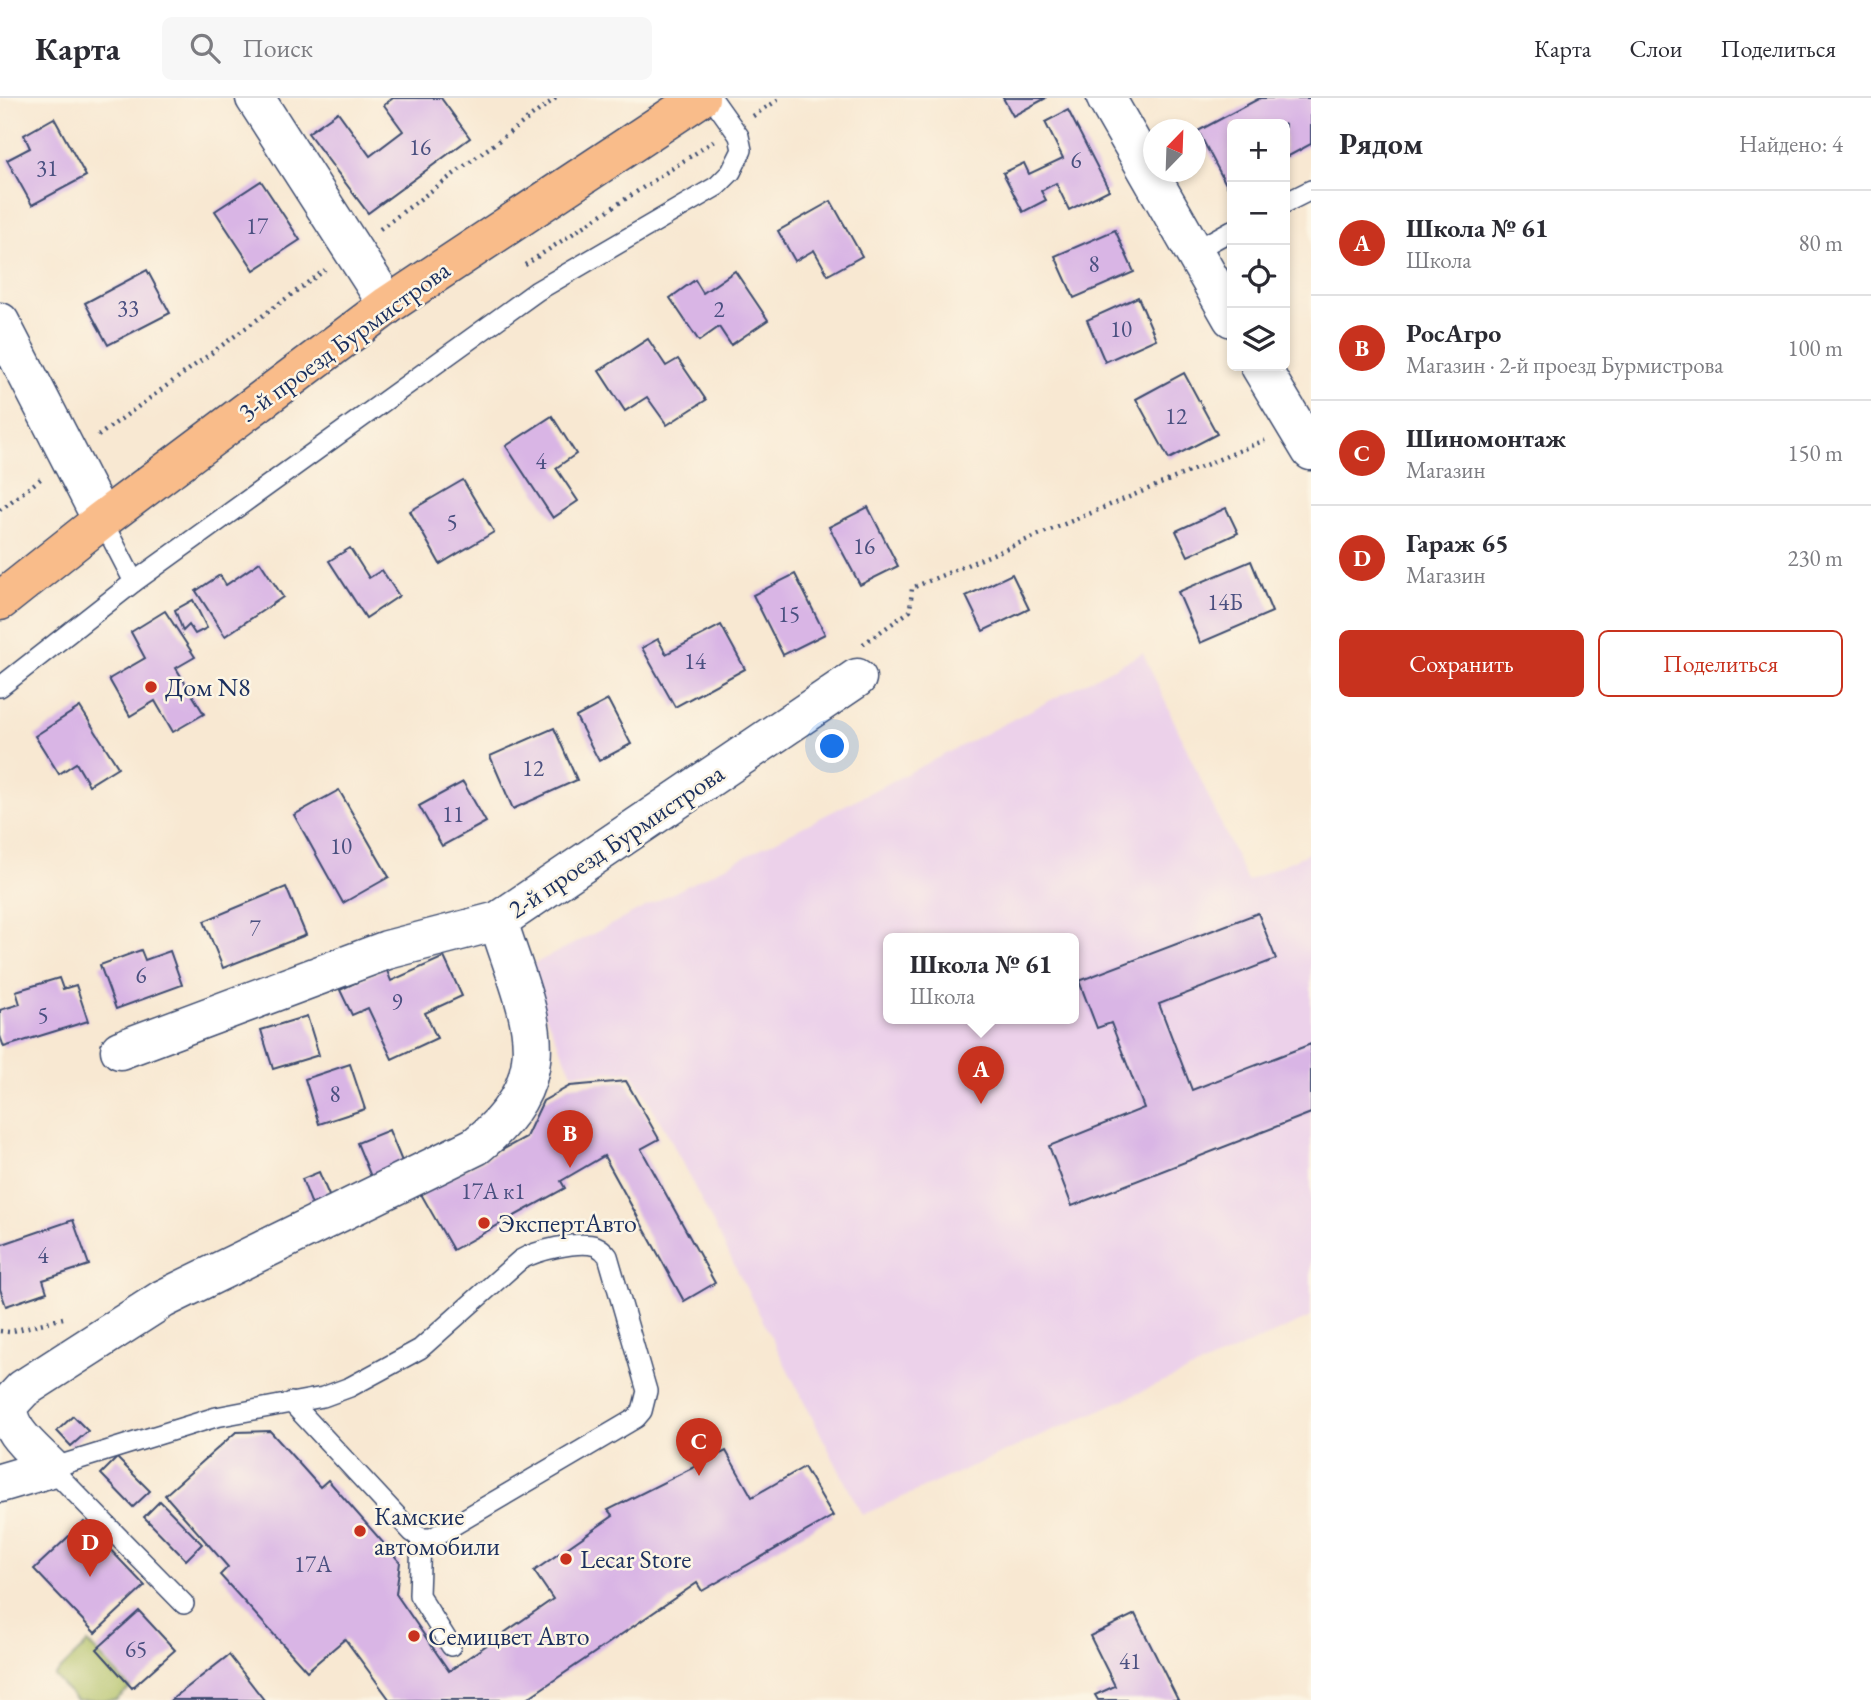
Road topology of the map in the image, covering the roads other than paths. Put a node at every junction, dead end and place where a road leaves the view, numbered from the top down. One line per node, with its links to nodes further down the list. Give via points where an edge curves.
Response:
1 (255, 98): 9 (street)
2 (700, 98): 9 (main road, 3-й проезд Бурмистрова)
3 (712, 98): 15 (lane, via 739,136 742,150 731,172 717,186 537,291)
4 (1106, 98): 8 (street)
5 (1311, 190): 6 (lane)
6 (1290, 200)
7 (1227, 233): 8 (lane)
8 (1194, 251): 10 (street)
9 (388, 305): 14 (main road, 3-й проезд Бурмистрова)
10 (1227, 309)
11 (0, 322): 14 (street)
12 (1264, 371): 13 (street)
13 (1306, 431)
14 (103, 520): 15 (lane); 16 (main road, 3-й проезд Бурмистрова)
15 (134, 582): 18 (lane)
16 (0, 601)
17 (857, 678): 19 (street, 2-й проезд Бурмистрова)
18 (0, 687)
19 (498, 921): 20 (street, 2-й проезд Бурмистрова, via 387,950); 22 (street, via 531,1026 533,1047 527,1079 506,1118 476,1146 163,1299 14,1396 9,1420)
20 (120, 1050)
21 (291, 1402): 22 (lane, via 216,1417); 24 (lane); 24 (lane, via 337,1393 409,1356 531,1254 585,1244 603,1250 647,1391 642,1411 442,1534)
22 (51, 1468): 23 (street); 25 (lane)
23 (0, 1483)
24 (421, 1538): 26 (lane, via 419,1595)
25 (184, 1604)
26 (451, 1646)

